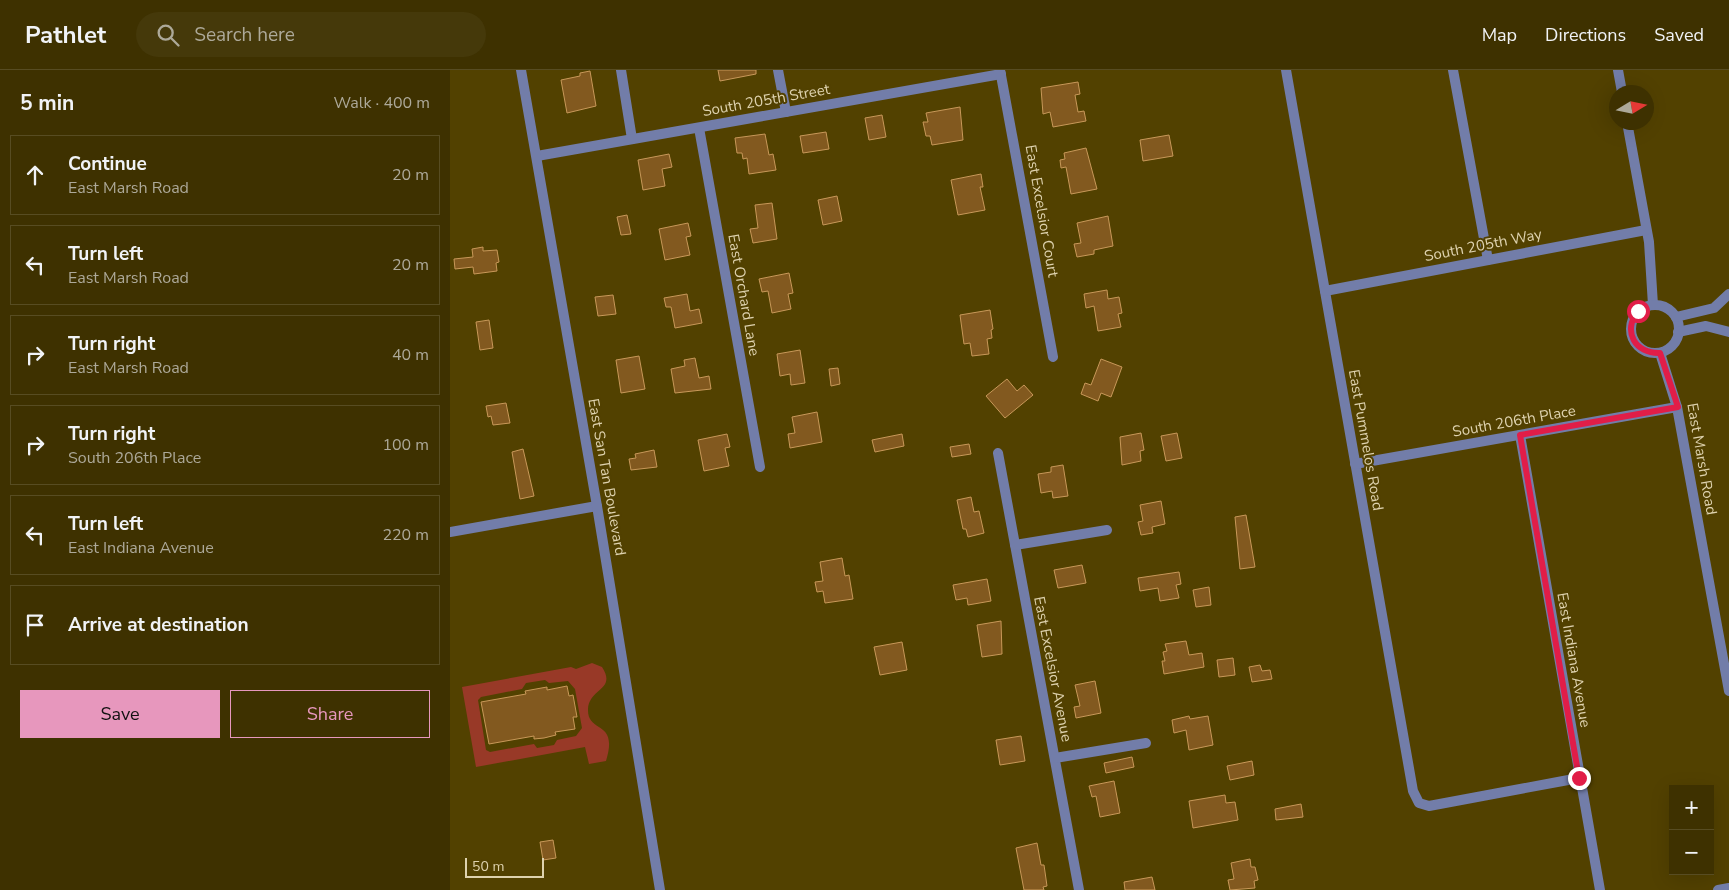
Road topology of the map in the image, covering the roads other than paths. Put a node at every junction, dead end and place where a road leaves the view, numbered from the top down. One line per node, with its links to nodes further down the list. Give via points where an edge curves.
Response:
1 (521, 70): 13 (street, East San Tan Boulevard)
2 (621, 70): 12 (street)
3 (778, 70): 9 (street)
4 (1286, 70): 16 (street, East Pummelos Road)
5 (1453, 70): 15 (street)
6 (1618, 70): 8 (street)
7 (1001, 72): 9 (street, South 205th Street); 23 (street, East Excelsior Court)
8 (1621, 85)
9 (786, 112): 10 (street, South 205th Street)
10 (699, 128): 12 (street, South 205th Street); 28 (street, East Orchard Lane)
11 (1628, 130): 14 (street)
12 (632, 139): 13 (street, South 205th Street)
13 (537, 156): 29 (street, East San Tan Boulevard)
14 (1646, 230): 15 (street, South 205th Way); 18 (street)
15 (1488, 260): 16 (street, South 205th Way)
16 (1324, 290): 27 (street, East Pummelos Road)
17 (1729, 294): 19 (street, via 1714,308)
18 (1653, 305): 19 (street, via 1666,308); 22 (street, via 1638,311 1633,317 1631,333 1638,347)
19 (1676, 317): 20 (street)
20 (1678, 332): 21 (street, via 1706,326); 22 (street, via 1673,345)
21 (1729, 332)
22 (1660, 353): 24 (street, East Marsh Road)
23 (1053, 357)
24 (1678, 407): 25 (street, South 206th Place); 33 (street, East Marsh Road)
25 (1520, 435): 27 (street, South 206th Place); 36 (street, East Indiana Avenue)
26 (998, 453): 32 (street, East Excelsior Avenue)
27 (1355, 464): 36 (street, East Pummelos Road, via 1413,791 1419,803 1429,806)
28 (760, 467)
29 (597, 506): 31 (street); 38 (street, East San Tan Boulevard)
30 (1107, 530): 32 (street)
31 (450, 532)
32 (1015, 545): 35 (street, East Excelsior Avenue)
33 (1729, 691)
34 (1146, 744): 35 (street)
35 (1055, 758): 39 (street, East Excelsior Avenue)
36 (1579, 778): 40 (street, East Indiana Avenue)
37 (1729, 888): 41 (street)
38 (660, 890)
39 (1079, 890)
40 (1600, 890)
41 (1718, 890)

